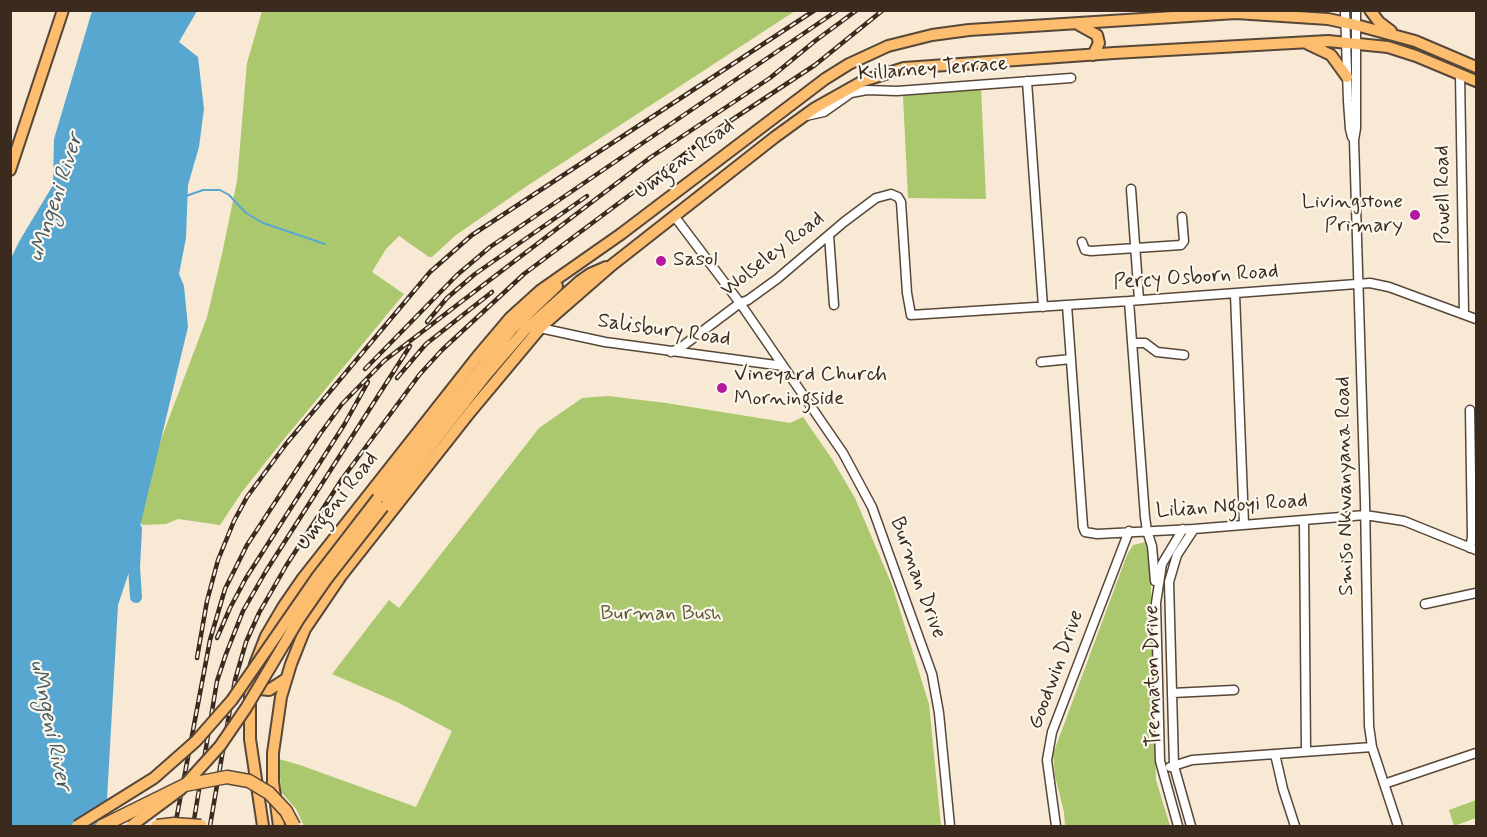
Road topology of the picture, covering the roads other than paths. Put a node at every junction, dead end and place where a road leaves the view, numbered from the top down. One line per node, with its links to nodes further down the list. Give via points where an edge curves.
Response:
1 (63, 10): 20 (main road)
2 (1345, 10): 7 (street, Smiso Nkwanyana Road)
3 (1356, 10): 7 (street, Smiso Nkwanyana Road)
4 (1370, 10): 8 (main road)
5 (1270, 12): 6 (main road, Umgeni Road); 7 (main road, Umgeni Road)
6 (1076, 24): 11 (main road, via 1097,35 1099,43); 27 (main road, Umgeni Road, via 932,34 872,53 825,79)
7 (1351, 24): 8 (main road, Umgeni Road); 10 (street, Smiso Nkwanyana Road)
8 (1395, 35): 12 (main road, Umgeni Road)
9 (1304, 42): 10 (main road, Umgeni Road); 11 (main road, Umgeni Road); 14 (main road, via 1331,56)
10 (1352, 43): 13 (main road, Umgeni Road, via 1403,51); 14 (street, Smiso Nkwanyana Road); 19 (street, Smiso Nkwanyana Road)
11 (1093, 54): 18 (main road, Umgeni Road, via 904,68 863,81)
12 (1476, 67)
13 (1460, 75): 17 (main road, Umgeni Road); 37 (street, Powell Road)
14 (1347, 77): 19 (street, Smiso Nkwanyana Road)
15 (1071, 78): 16 (street, Killarney Terrace)
16 (1027, 81): 18 (street, Killarney Terrace, via 867,90 851,93 815,115); 36 (street)
17 (1476, 81)
18 (802, 117): 22 (main road, Umgeni Road)
19 (1354, 140): 29 (street, Smiso Nkwanyana Road)
20 (10, 170)
21 (1131, 189): 26 (street)
22 (675, 217): 28 (main road, Umgeni Road); 33 (street, Burman Drive)
23 (1182, 217): 26 (street, via 1182,245)
24 (829, 235): 33 (street, Wolseley Road, via 777,279); 35 (street); 38 (street, Wolseley Road, via 876,198 891,194 898,197 903,214)
25 (1082, 242): 26 (street, via 1085,250 1091,251)
26 (1135, 248): 31 (street)
27 (588, 258): 49 (main road, via 512,328); 65 (main road, Umgeni Road, via 541,290 510,318 440,402 283,607 266,636)
28 (612, 265): 40 (main road, Umgeni Road); 49 (main road, via 590,274 529,325)
29 (1358, 284): 30 (street, Percy Osborn Road); 37 (street, Percy Osborn Road, via 1379,284); 50 (street, Smiso Nkwanyana Road)
30 (1235, 294): 31 (street, Percy Osborn Road); 52 (street)
31 (1139, 300): 32 (street, Percy Osborn Road)
32 (1129, 301): 34 (street, Percy Osborn Road); 41 (street)
33 (740, 303): 42 (street, Wolseley Road); 46 (street, Burman Drive)
34 (1067, 304): 36 (street, Percy Osborn Road); 44 (street)
35 (834, 305)
36 (1043, 307): 38 (street, Percy Osborn Road)
37 (1464, 314): 39 (street, Percy Osborn Road)
38 (911, 315)
39 (1476, 318)
40 (540, 328): 42 (street, Salisbury Road); 64 (main road, Umgeni Road, via 330,590 305,629)
41 (1132, 343): 43 (street, via 1146,343 1157,352); 56 (street)
42 (671, 352): 46 (street, Salisbury Road)
43 (1184, 355)
44 (1071, 359): 45 (street); 55 (street, Lilian Ngoyi Road, via 1083,527 1091,534)
45 (1041, 362)
46 (783, 366): 86 (street, Burman Drive, via 867,495 926,653 939,713)
47 (1470, 410): 48 (street)
48 (1473, 439): 57 (street)
49 (380, 503): 78 (main road, bridge, via 317,578 232,700 202,735 154,778); 80 (main road, bridge, via 299,619 220,746 181,789)
50 (1365, 515): 51 (street, Lilian Ngoyi Road); 57 (street, Lilian Ngoyi Road, via 1404,521); 68 (street, Smiso Nkwanyana Road)
51 (1304, 520): 52 (street, Lilian Ngoyi Road); 70 (street)
52 (1244, 524): 54 (street, Lilian Ngoyi Road)
53 (1183, 529): 54 (street, Lilian Ngoyi Road); 56 (street, Lilian Ngoyi Road); 60 (street, Trematon Drive, via 1162,564)
54 (1194, 529): 59 (street, Trematon Drive, via 1173,565)
55 (1129, 531): 56 (street, Lilian Ngoyi Road); 87 (street, Goodwin Drive, via 1048,747)
56 (1147, 531): 60 (street)
57 (1473, 549)
58 (1476, 593): 61 (street)
59 (1170, 594): 60 (street, via 1163,587); 62 (street, Trematon Drive)
60 (1156, 598): 63 (street, Trematon Drive)
61 (1425, 604)
62 (1171, 663): 63 (street); 67 (street, Trematon Drive)
63 (1157, 664): 69 (street, Trematon Drive)
64 (286, 679): 65 (main road, via 269,690); 84 (main road, Umgeni Road, via 273,753)
65 (249, 688): 83 (main road, Umgeni Road, via 250,739)
66 (1234, 690): 67 (street)
67 (1172, 693): 73 (street, Trematon Drive)
68 (1372, 747): 70 (street); 77 (street, Smiso Nkwanyana Road)
69 (1159, 750): 73 (street); 76 (street, Trematon Drive)
70 (1306, 751): 72 (street)
71 (1476, 753): 77 (street)
72 (1275, 754): 74 (street); 90 (street)
73 (1174, 755): 74 (street); 75 (street, Trematon Drive)
74 (1192, 760): 75 (street)
75 (1174, 766): 76 (street); 89 (street, Trematon Drive)
76 (1161, 769): 88 (street, Trematon Drive)
77 (1384, 784): 91 (street, Smiso Nkwanyana Road)
78 (77, 826)
79 (102, 826): 85 (highway, bridge, via 185,785 227,777 265,790 283,807)
80 (131, 826)
81 (157, 826): 82 (highway, bridge)
82 (201, 826)
83 (263, 826)
84 (279, 826)
85 (294, 826)
86 (950, 826)
87 (1056, 826)
88 (1178, 826)
89 (1191, 826)
90 (1295, 826)
91 (1398, 826)

